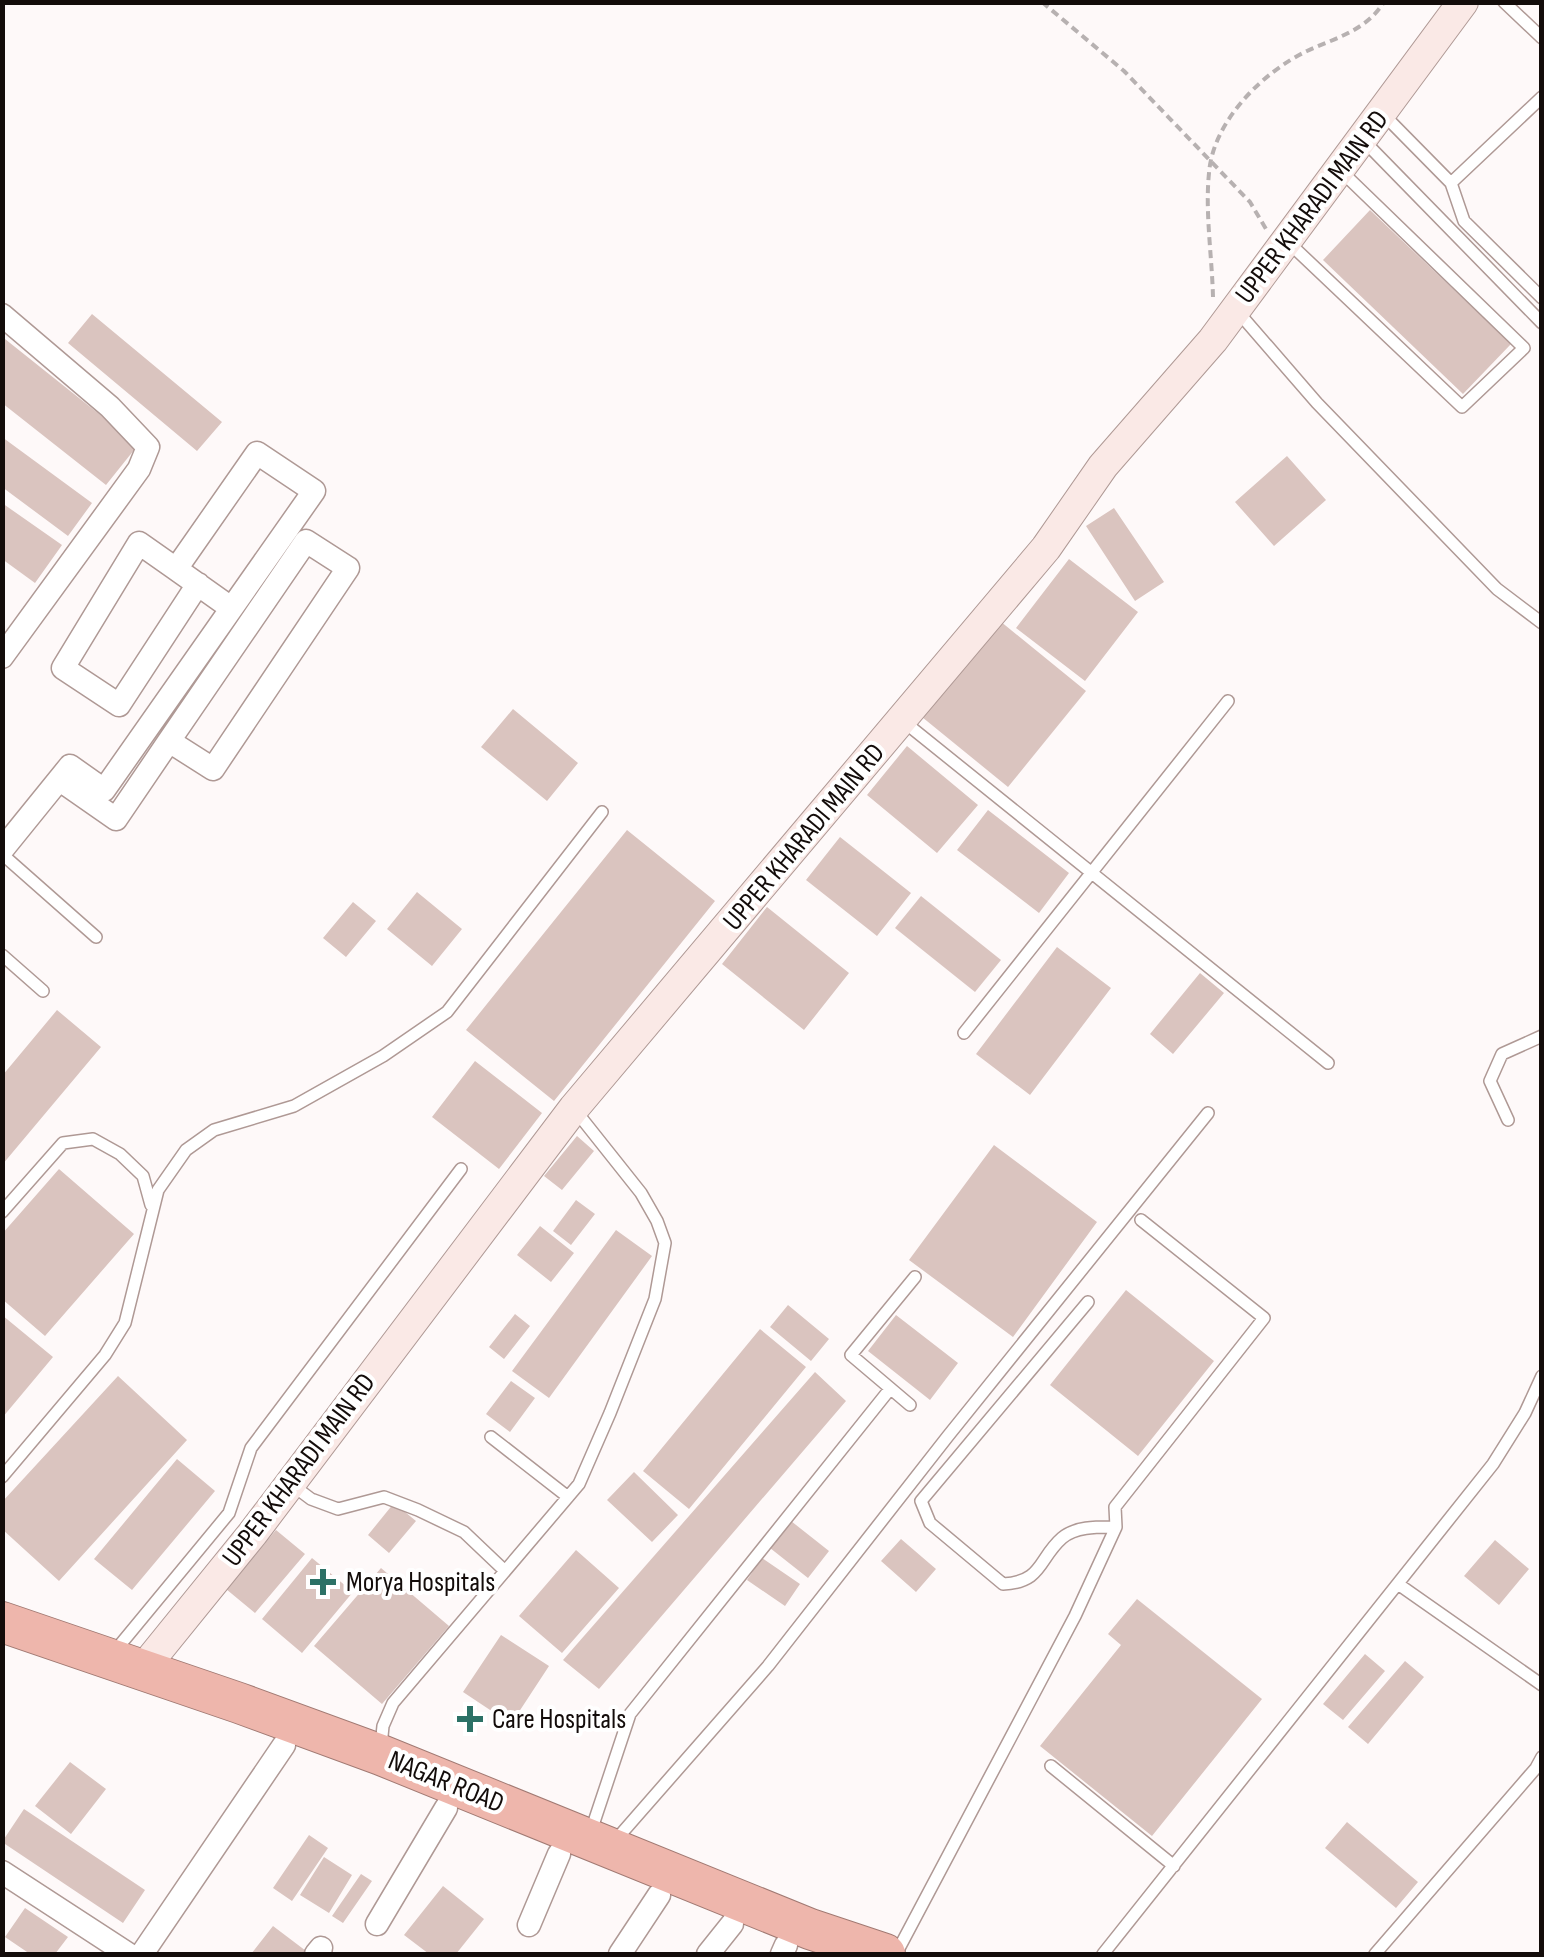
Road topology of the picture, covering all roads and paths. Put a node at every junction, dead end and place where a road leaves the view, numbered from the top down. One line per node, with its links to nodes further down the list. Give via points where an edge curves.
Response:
1 (1042, 2): 9 (path, via 1124,71)
2 (1384, 2): 9 (path, via 1345,37 1310,49 1264,78 1242,100)
3 (1462, 2): 7 (street, UPPER KHARADI MAIN RD)
4 (1504, 2): 5 (lane)
5 (1542, 38)
6 (1542, 97): 11 (lane)
7 (1382, 113): 8 (street, UPPER KHARADI MAIN RD); 11 (lane)
8 (1363, 140): 10 (street, UPPER KHARADI MAIN RD); 16 (lane)
9 (1211, 162): 12 (path); 17 (path)
10 (1340, 171): 12 (street, UPPER KHARADI MAIN RD); 12 (lane, via 1524,348 1462,407)
11 (1451, 183): 13 (lane, via 1464,220)
12 (1283, 246): 14 (street, UPPER KHARADI MAIN RD)
13 (1542, 298)
14 (1236, 310): 17 (street, UPPER KHARADI MAIN RD); 21 (lane, via 1497,589)
15 (2, 314): 22 (street, via 148,447 139,470)
16 (1542, 323)
17 (1213, 340): 24 (street, UPPER KHARADI MAIN RD, via 1103,466 1046,548)
18 (176, 569): 19 (street); 19 (street, via 139,543 63,668 119,705); 20 (street, via 257,453 314,491)
19 (198, 584): 20 (street)
20 (231, 608): 26 (street, via 104,790 70,766)
21 (1542, 623)
22 (2, 658)
23 (1228, 701): 29 (lane)
24 (902, 720): 29 (lane); 36 (street, UPPER KHARADI MAIN RD)
25 (170, 740): 25 (street, via 212,769 348,568 306,540); 26 (street, via 116,819)
26 (60, 780): 28 (street)
27 (602, 812): 40 (lane, via 447,1012 294,1106 214,1130 186,1150)
28 (2, 852): 30 (lane)
29 (1090, 872): 33 (lane); 35 (lane)
30 (96, 937)
31 (2, 955): 32 (lane)
32 (43, 991)
33 (964, 1033)
34 (1542, 1036): 38 (lane, via 1502,1054 1490,1080)
35 (1328, 1063)
36 (574, 1108): 50 (street, UPPER KHARADI MAIN RD); 51 (lane, via 640,1193 665,1244 655,1300 594,1454)
37 (1208, 1114): 64 (lane, via 768,1666 621,1837)
38 (1508, 1120)
39 (461, 1169): 57 (lane, via 251,1448 229,1513)
40 (152, 1208): 41 (lane, via 143,1176 93,1139 62,1143); 49 (lane, via 125,1323)
41 (2, 1212)
42 (1141, 1220): 52 (lane, via 1264,1318 1115,1507)
43 (915, 1278): 46 (lane, via 851,1355)
44 (1088, 1302): 52 (lane, via 921,1501 930,1524 1004,1584 1021,1584 1040,1570 1064,1536)
45 (1542, 1376): 54 (lane, via 1493,1464)
46 (890, 1388): 47 (lane); 64 (lane, via 630,1714)
47 (910, 1405)
48 (490, 1438): 51 (lane)
49 (2, 1477)
50 (289, 1483): 53 (lane, via 338,1508 384,1497 418,1510 464,1532); 57 (street, UPPER KHARADI MAIN RD, via 253,1533)
51 (568, 1498): 53 (lane)
52 (1116, 1527): 76 (lane)
53 (506, 1571): 60 (lane, via 392,1704)
54 (1398, 1584): 58 (lane); 65 (lane)
55 (2, 1622): 57 (highway, NAGAR ROAD)
56 (2, 1647): 59 (highway, NAGAR ROAD)
57 (126, 1664): 60 (highway, NAGAR ROAD)
58 (1542, 1685)
59 (284, 1744): 63 (highway, NAGAR ROAD); 73 (street)
60 (380, 1756): 64 (highway, NAGAR ROAD)
61 (1542, 1757): 78 (lane)
62 (1050, 1766): 65 (lane)
63 (446, 1808): 64 (highway, NAGAR ROAD); 68 (street)
64 (585, 1847): 67 (highway, NAGAR ROAD); 69 (street); 75 (highway, NAGAR ROAD)
65 (1174, 1866): 77 (lane)
66 (2, 1872): 72 (street)
67 (659, 1895): 70 (highway, NAGAR ROAD); 74 (street)
68 (377, 1924)
69 (528, 1925)
70 (720, 1939): 71 (highway, NAGAR ROAD)
71 (793, 1952)
72 (128, 1954)
73 (142, 1954)
74 (620, 1954)
75 (884, 1954)
76 (896, 1954)
77 (1104, 1954)
78 (1375, 1954)

